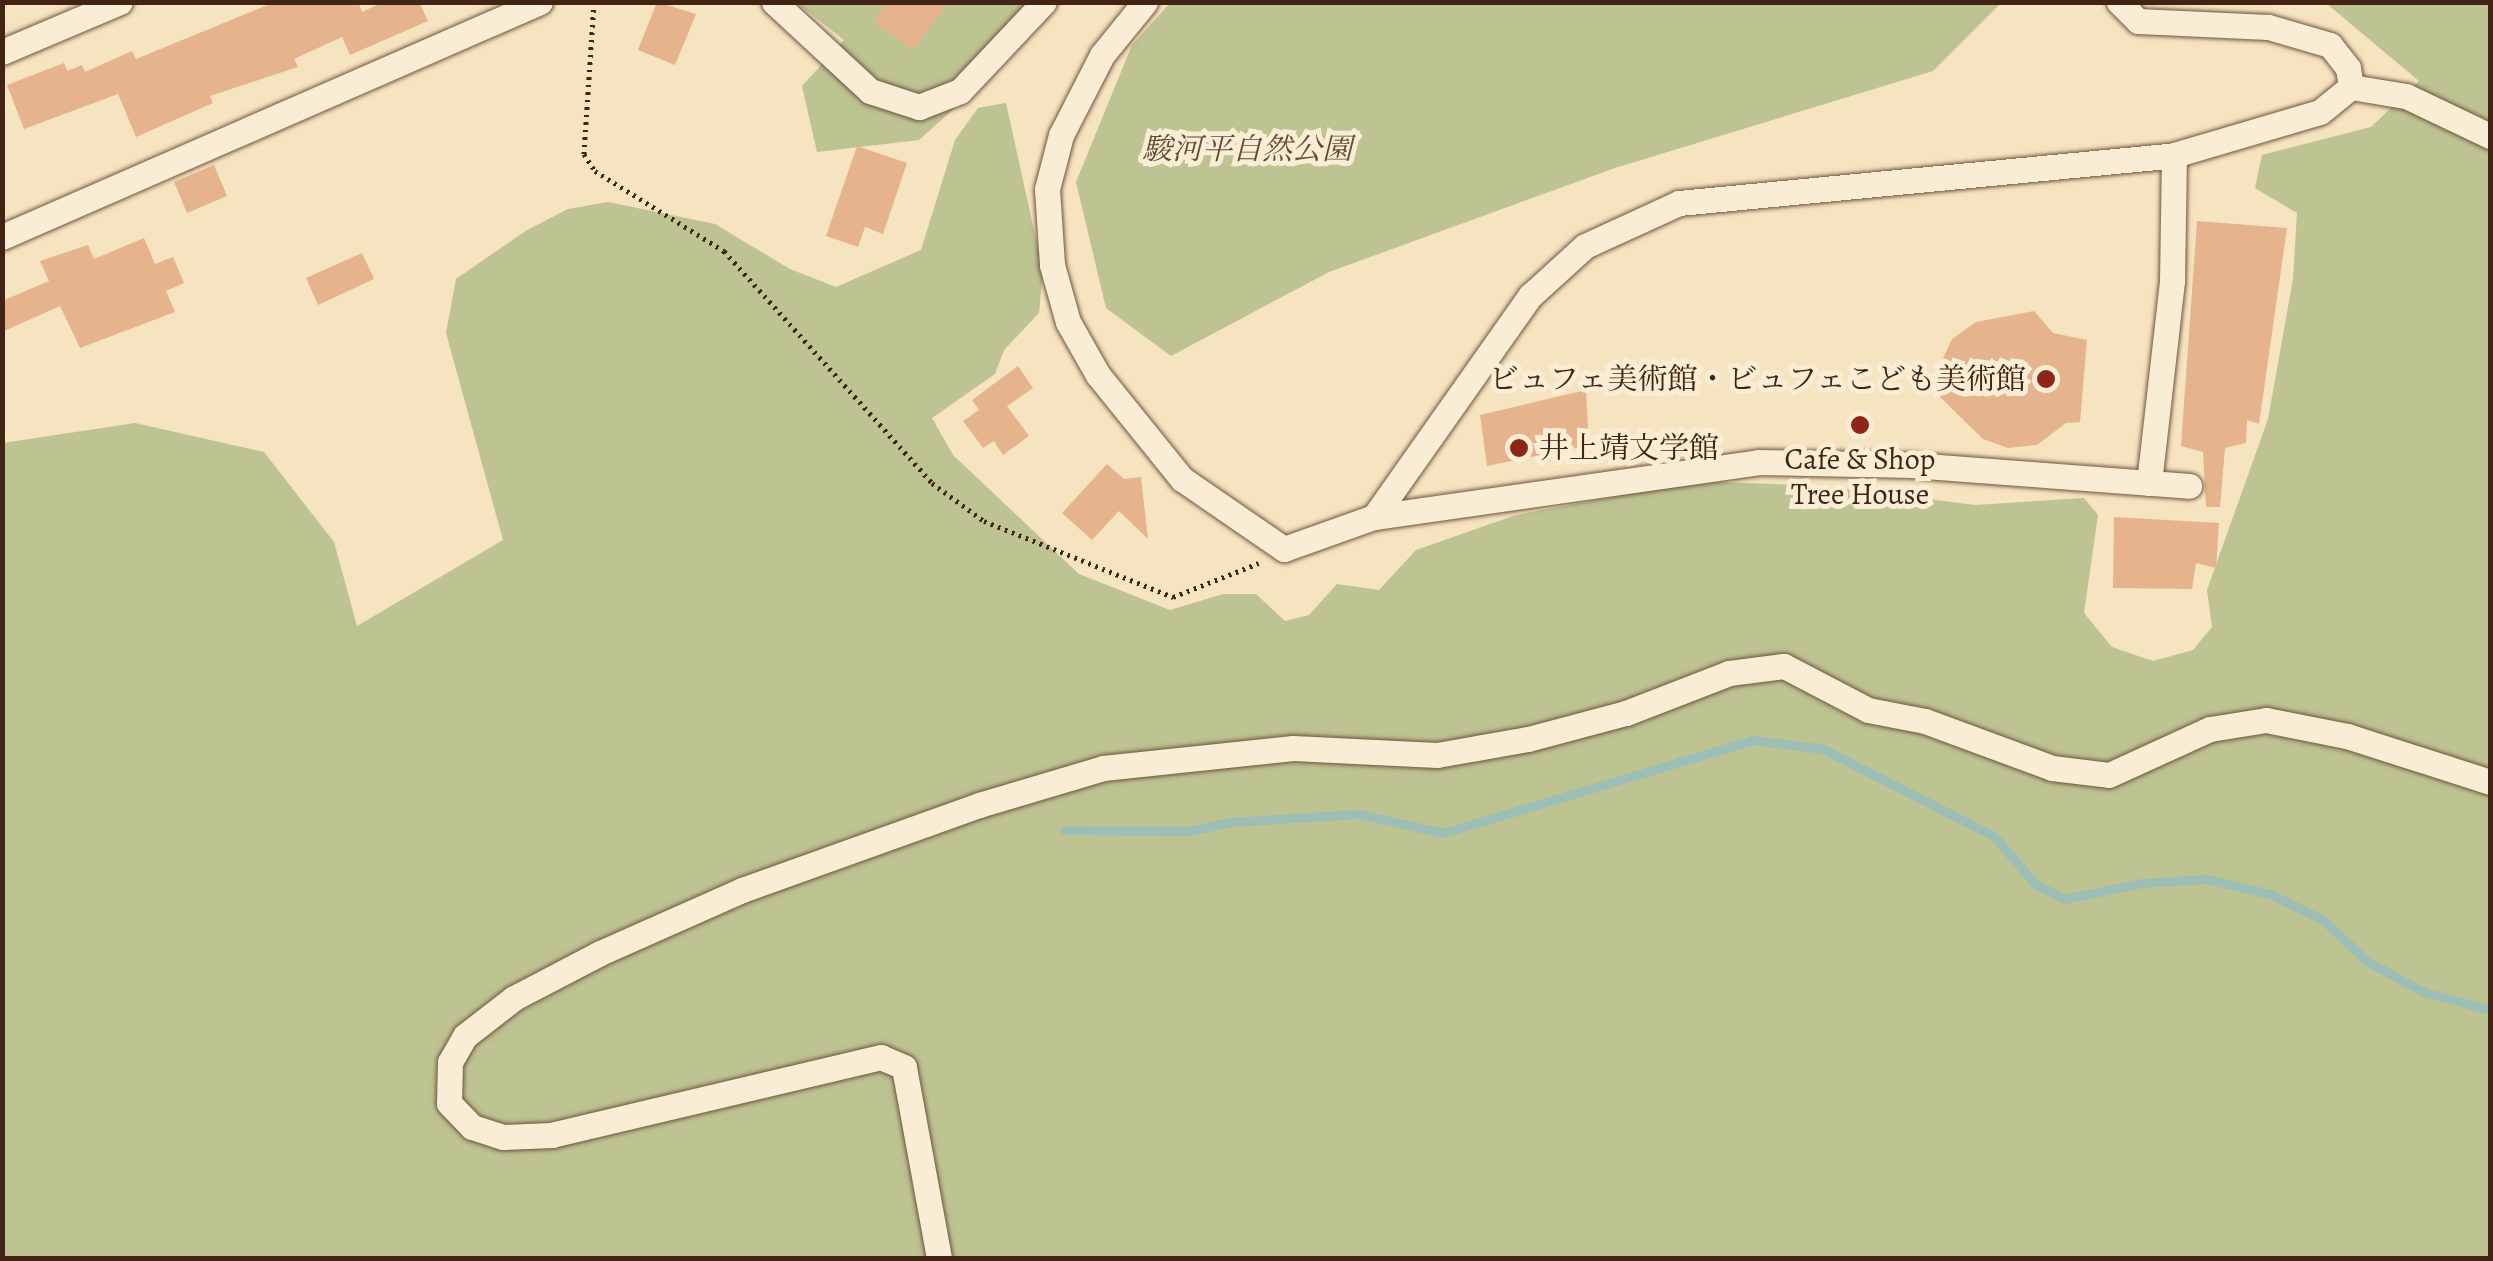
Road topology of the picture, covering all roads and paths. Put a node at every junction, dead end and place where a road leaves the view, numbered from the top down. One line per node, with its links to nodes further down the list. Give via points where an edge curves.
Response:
1 (120, 2): 8 (street)
2 (540, 2): 12 (street)
3 (594, 2): 16 (path, via 584,154 595,171 724,251 932,482 984,520 1173,596)
4 (774, 2): 5 (street, via 870,91 918,107 960,91)
5 (1044, 2)
6 (1145, 2): 16 (street, via 1102,55 1061,135 1048,189 1052,265 1068,322 1110,390 1182,479)
7 (2120, 2): 9 (street, via 2138,21 2268,27 2330,45 2348,68)
8 (2, 52)
9 (2351, 87): 10 (street, via 2406,96); 11 (street, via 2320,112)
10 (2490, 136)
11 (2174, 154): 13 (street, via 2172,281); 15 (street, via 1754,194 1663,210 1585,246 1530,296)
12 (2, 237)
13 (2149, 484): 14 (street); 15 (street, via 1759,462)
14 (2189, 486)
15 (1374, 517): 16 (street)
16 (1284, 549)
17 (2490, 782): 18 (street, via 2347,736 2266,720 2210,729 2108,776 2052,768 1925,722 1868,710 1784,666 1728,673 1626,713 1474,749 1437,755 1293,748 1220,754 1103,768 979,805 742,890 600,953 514,998 464,1036 450,1062 449,1104 472,1126 504,1137 552,1135 881,1057 904,1068)
18 (939, 1258)

